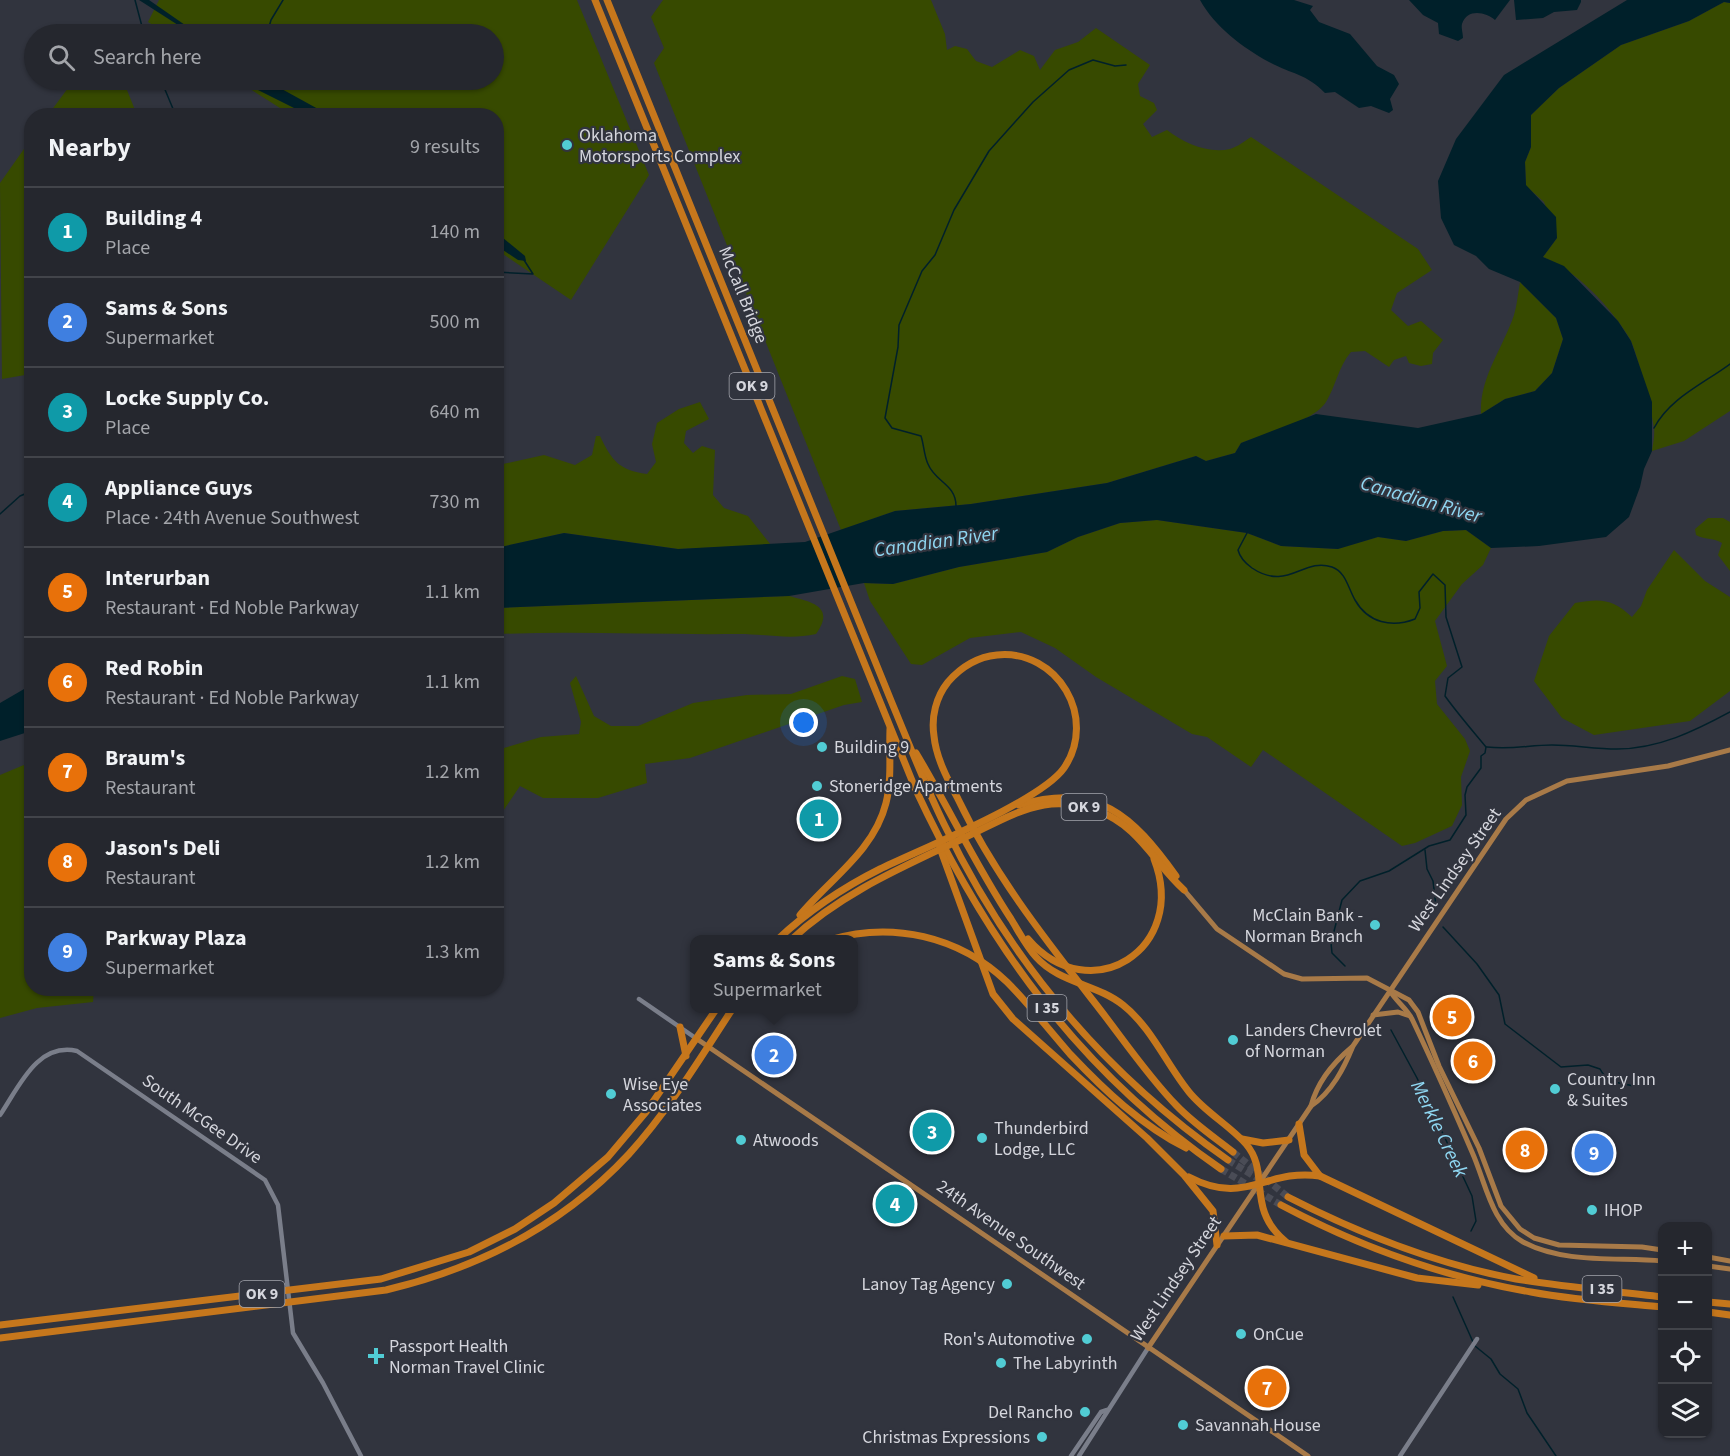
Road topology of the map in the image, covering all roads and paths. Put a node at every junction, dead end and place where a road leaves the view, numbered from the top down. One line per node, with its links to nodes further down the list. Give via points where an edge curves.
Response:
1 (595, 0): 3 (highway, McCall Bridge / OK 9)
2 (607, 0): 4 (highway, McCall Bridge / OK 9)
3 (890, 727): 7 (highway, I 35); 11 (highway, OK 9, via 889,780 878,824 860,852)
4 (905, 735): 15 (highway, OK 9, via 999,902); 34 (highway, I 35, via 928,791 974,881 1038,979 1128,1081)
5 (1730, 750): 16 (main road, West Lindsey Street, via 1668,766 1567,781 1526,800 1506,819)
6 (996, 813): 9 (highway); 10 (highway, via 1055,797 1101,804 1128,819 1144,834); 32 (highway, via 1059,775 1074,747 1077,726 1071,698 1053,673 1010,654 981,658 964,667 939,698 933,716 934,740 951,785 1000,876 1057,954 1169,1097)
7 (933, 826): 33 (highway, I 35, via 992,931 1044,1005 1111,1079); 36 (highway, via 985,978 1002,1007)
8 (1152, 854): 9 (highway, OK 9, via 1126,826 1108,815 1085,807 1047,805); 10 (highway); 15 (highway, OK 9, via 1162,878 1161,914 1154,931 1131,957 1107,968 1086,970)
9 (910, 859): 11 (highway, via 843,889); 13 (highway, OK 9, via 839,902)
10 (1185, 890): 16 (main road, via 1216,929 1284,974 1302,979 1367,978)
11 (789, 928): 12 (highway, OK 9)
12 (781, 935)
13 (796, 935)
14 (849, 935): 33 (highway, via 895,931 930,938 963,951 996,973 1124,1106 1159,1134)
15 (1048, 963): 30 (highway, via 1118,1001 1137,1019 1190,1093)
16 (1390, 991): 20 (main road, West Lindsey Street); 21 (main road); 44 (main road, via 1405,996 1416,1009 1501,1206 1520,1229 1534,1238 1559,1245)
17 (639, 999): 22 (street)
18 (714, 1013): 23 (highway, OK 9)
19 (730, 1013): 25 (highway, OK 9)
20 (1373, 1015): 21 (main road, via 1398,1012); 24 (main road, West Lindsey Street)
21 (1411, 1017): 46 (main road, via 1473,1154 1492,1206 1508,1230 1539,1248 1575,1256)
22 (680, 1027): 23 (street); 26 (highway)
23 (697, 1039): 25 (main road, 24th Avenue Southwest); 26 (highway, OK 9)
24 (1353, 1046): 27 (main road, West Lindsey Street, via 1323,1098); 27 (main road, West Lindsey Street, via 1338,1058 1320,1084)
25 (708, 1047): 55 (highway, OK 9, via 628,1154 574,1205 525,1238 430,1280); 63 (main road, 24th Avenue Southwest)
26 (686, 1056): 52 (highway, OK 9, via 608,1157 554,1203 515,1229 469,1252 411,1272)
27 (1311, 1107): 29 (main road, West Lindsey Street)
28 (0, 1115): 52 (street, South McGee Drive, via 32,1068 50,1052 68,1049 88,1056 266,1180 278,1205)
29 (1299, 1124): 31 (main road, West Lindsey Street); 37 (highway, via 1304,1155)
30 (1240, 1138): 31 (highway, via 1263,1143); 38 (highway, via 1253,1158)
31 (1289, 1140): 38 (main road, West Lindsey Street)
32 (1233, 1152)
33 (1203, 1156): 35 (highway, I 35)
34 (1228, 1160)
35 (1221, 1169)
36 (1184, 1175): 38 (highway, via 1220,1189); 43 (highway, via 1213,1211)
37 (1320, 1176): 38 (highway, via 1289,1175); 50 (highway)
38 (1258, 1185): 41 (main road, West Lindsey Street); 42 (highway, via 1267,1222)
39 (1288, 1197): 50 (highway, I 35, via 1398,1246 1472,1269)
40 (1281, 1205): 51 (highway, I 35, via 1397,1257)
41 (1224, 1236): 42 (highway, via 1252,1234); 43 (main road, West Lindsey Street)
42 (1286, 1242): 51 (highway, via 1417,1278)
43 (1217, 1245): 63 (main road, West Lindsey Street)
44 (1658, 1249)
45 (1712, 1258): 47 (main road)
46 (1658, 1261)
47 (1730, 1261)
48 (1712, 1267): 49 (main road)
49 (1730, 1269)
50 (1542, 1282): 53 (highway, I 35)
51 (1516, 1289): 57 (highway, I 35)
52 (289, 1291): 55 (street, South McGee Drive); 60 (highway, OK 9)
53 (1658, 1296)
54 (1712, 1302): 56 (highway)
55 (289, 1303): 61 (highway, OK 9); 67 (street, South McGee Drive, via 292,1333)
56 (1730, 1304)
57 (1658, 1307)
58 (1712, 1313): 59 (highway)
59 (1730, 1315)
60 (0, 1325)
61 (0, 1338)
62 (1477, 1339): 71 (street)
63 (1148, 1348): 64 (street, West Lindsey Street); 70 (main road, 24th Avenue Southwest)
64 (1107, 1410): 65 (street, West Lindsey Street, via 1101,1412); 66 (street, West Lindsey Street)
65 (1079, 1443): 66 (street); 68 (street, West Lindsey Street)
66 (1085, 1447): 69 (street, West Lindsey Street)
67 (362, 1456)
68 (1071, 1456)
69 (1079, 1456)
70 (1308, 1456)
71 (1400, 1456)

